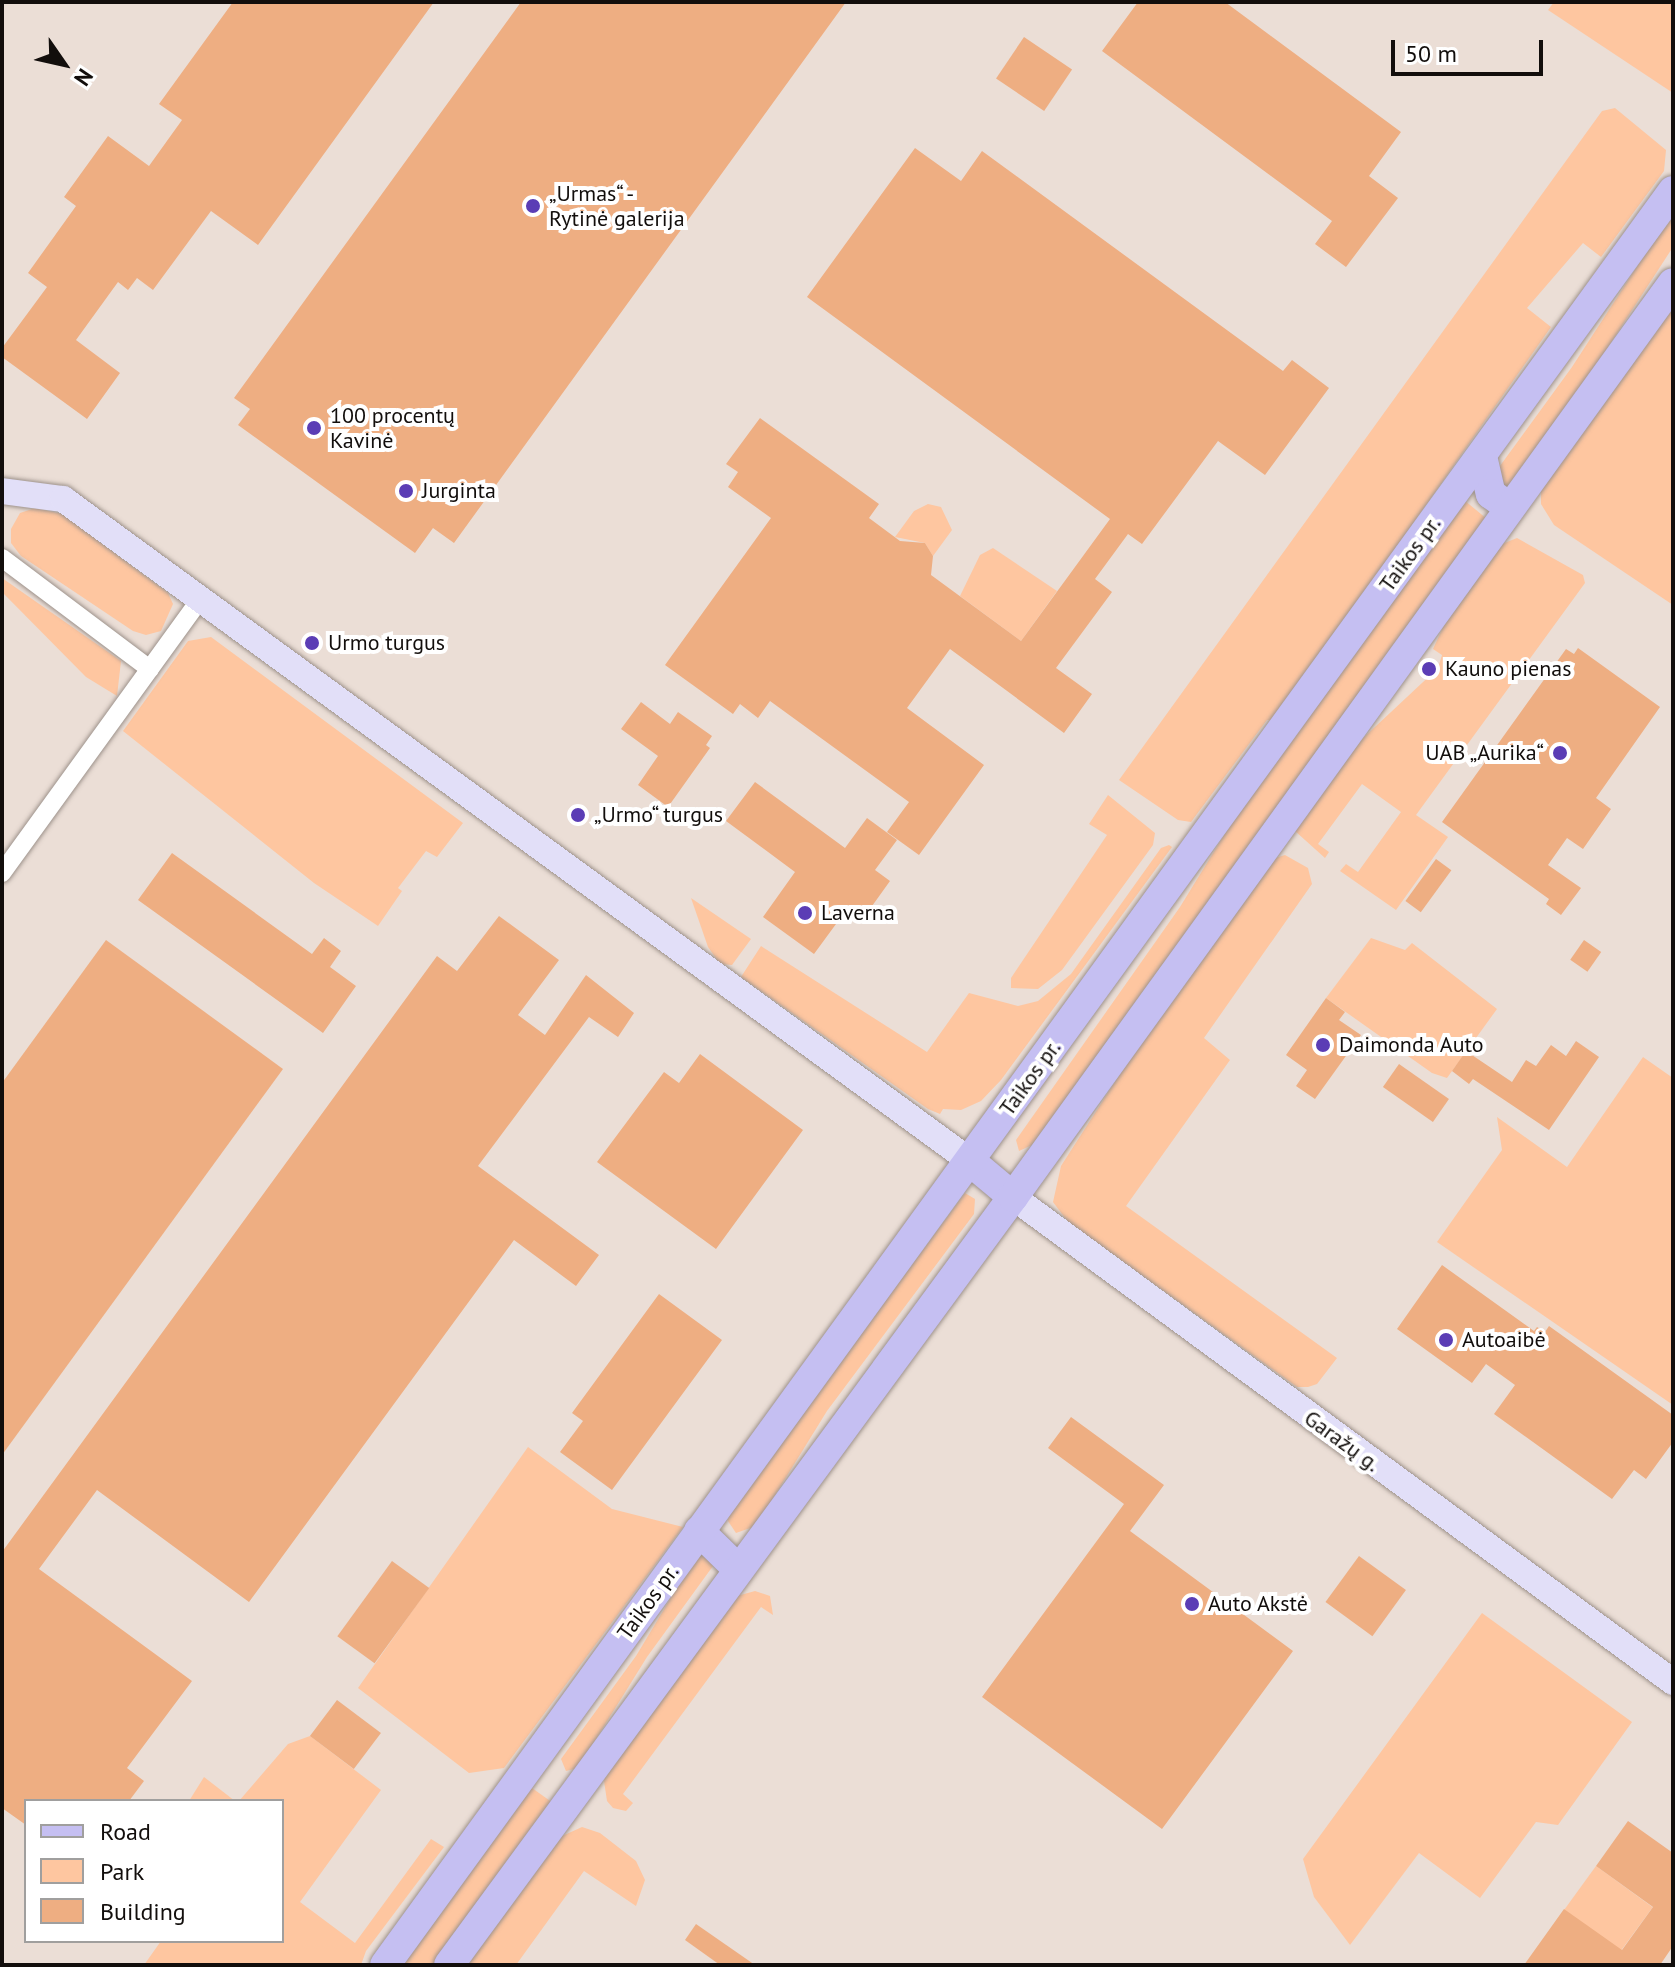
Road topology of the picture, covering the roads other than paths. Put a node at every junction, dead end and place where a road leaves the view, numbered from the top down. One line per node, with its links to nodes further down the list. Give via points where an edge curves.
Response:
1 (1673, 191): 3 (main road, Taikos pr.)
2 (1673, 283): 5 (main road)
3 (1482, 456): 5 (main road, via 1491,494); 10 (main road, Taikos pr.)
4 (2, 491): 7 (street, via 63,499)
5 (1509, 507): 11 (main road)
6 (2, 558): 8 (street)
7 (200, 599): 8 (street); 10 (street)
8 (150, 669): 9 (street)
9 (2, 873)
10 (970, 1161): 11 (main road); 12 (main road, Taikos pr.)
11 (1013, 1197): 13 (main road); 14 (street, Garažų g.)
12 (699, 1531): 13 (main road); 15 (main road, Taikos pr.)
13 (738, 1569): 16 (main road)
14 (1673, 1682)
15 (533, 1761): 16 (main road); 17 (main road, Taikos pr.)
16 (575, 1792): 18 (main road)
17 (385, 1965)
18 (449, 1965)

